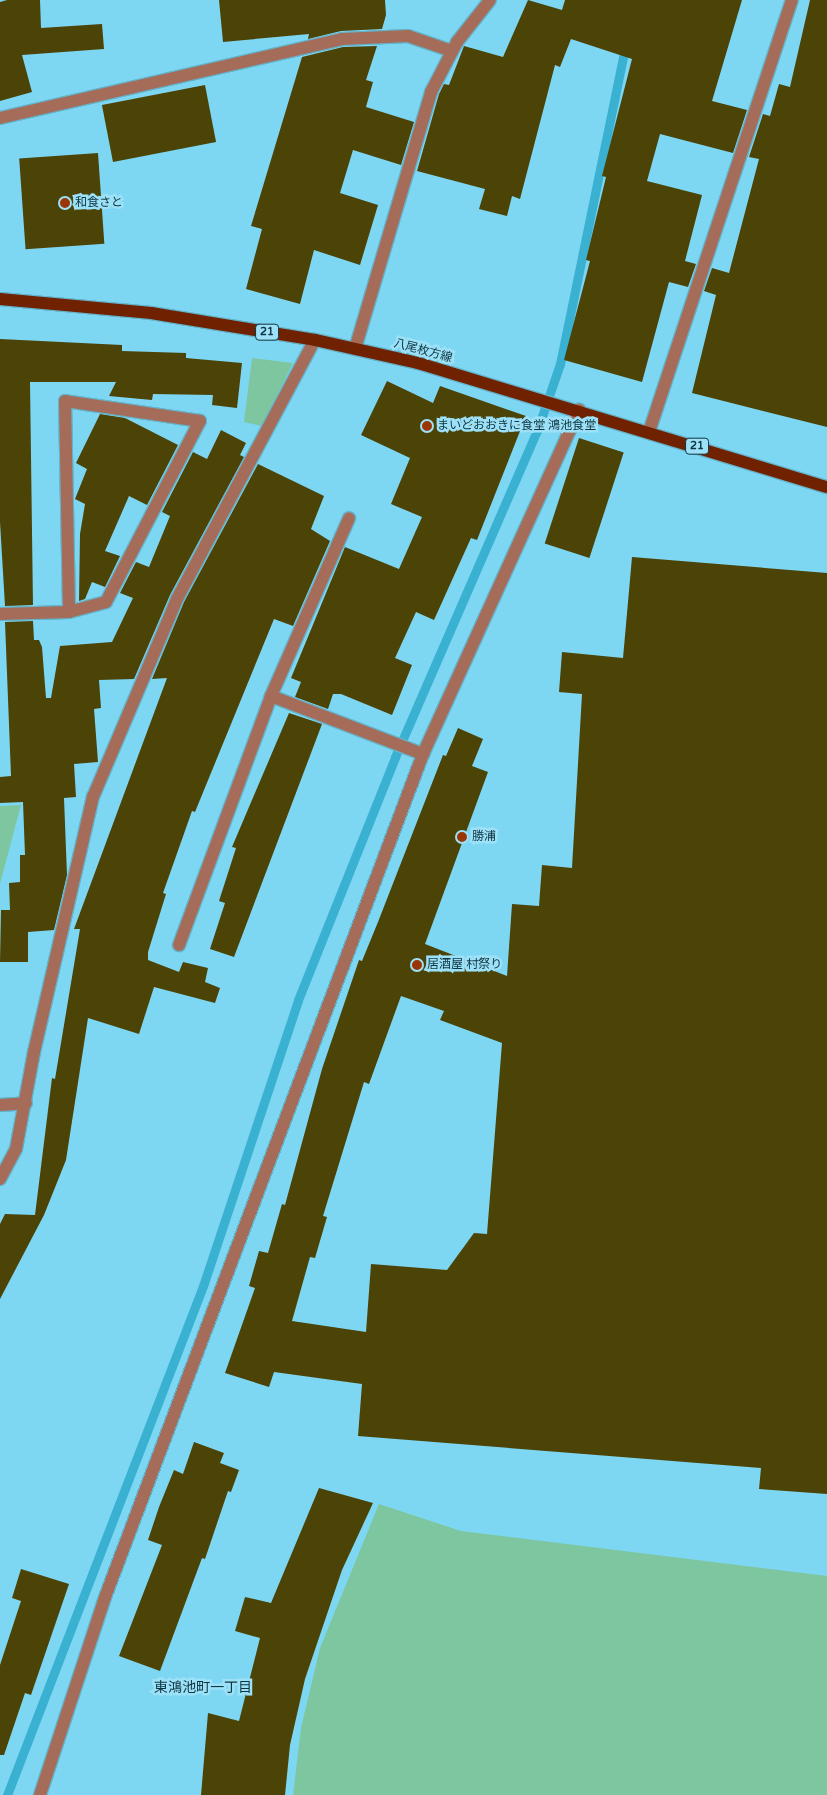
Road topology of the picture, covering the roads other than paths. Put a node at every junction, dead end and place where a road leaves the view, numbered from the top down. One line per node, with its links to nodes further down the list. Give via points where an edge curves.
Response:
1 (490, 0): 3 (street)
2 (792, 0): 9 (street)
3 (452, 51): 4 (street, via 408,36 342,39); 7 (street, via 431,92)
4 (0, 118)
5 (0, 299): 6 (main road, 八尾枚方線 / 21, via 151,313)
6 (315, 340): 7 (main road, 八尾枚方線 / 21); 17 (street, via 177,599 93,797 34,1052)
7 (355, 349): 8 (main road, 八尾枚方線 / 21)
8 (573, 408): 9 (main road, 八尾枚方線 / 21); 15 (street)
9 (648, 432): 10 (main road, 八尾枚方線 / 21)
10 (827, 486)
11 (350, 518): 14 (street)
12 (69, 612): 12 (street, via 106,602 200,422 65,401); 13 (street)
13 (0, 614)
14 (271, 696): 15 (street); 16 (street)
15 (421, 753): 20 (street, via 104,1600)
16 (179, 945)
17 (26, 1103): 18 (street); 19 (street, via 16,1150)
18 (0, 1105)
19 (0, 1179)
20 (40, 1795)

